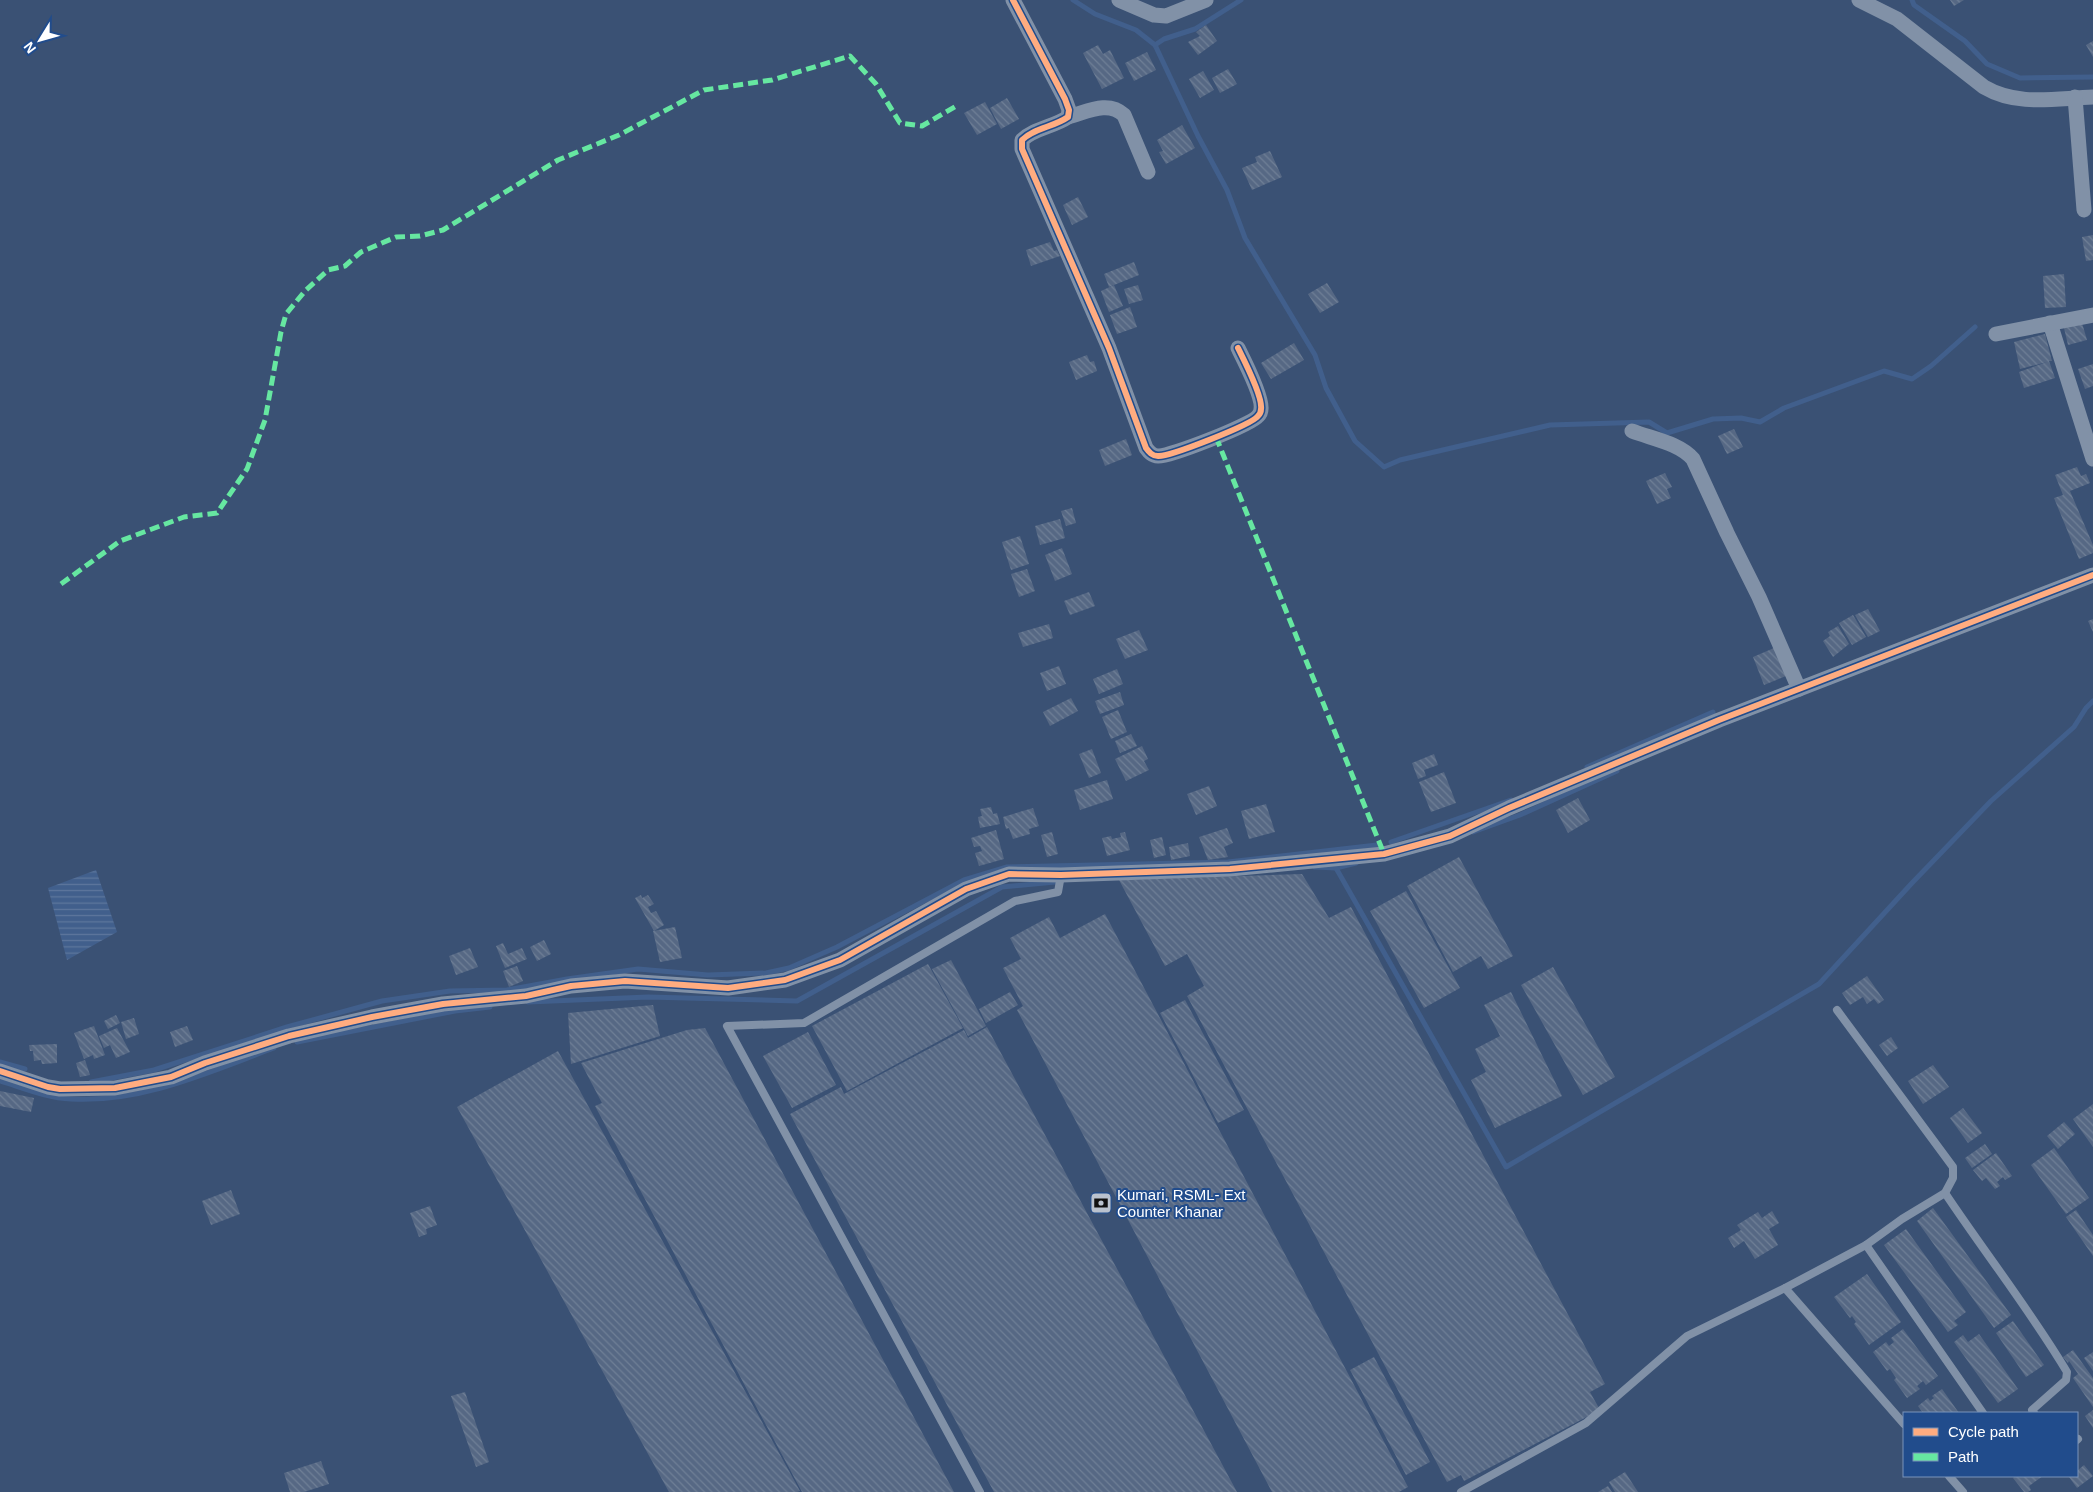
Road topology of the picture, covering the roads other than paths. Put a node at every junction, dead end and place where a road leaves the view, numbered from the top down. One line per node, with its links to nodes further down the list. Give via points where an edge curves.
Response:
1 (1012, 0): 7 (street, via 1065,99)
2 (1119, 0): 3 (street, via 1154,15 1166,16)
3 (1206, 0)
4 (1859, 0): 6 (street, via 1897,19 1997,94 2037,100)
5 (2093, 97): 6 (street)
6 (2075, 98): 9 (street)
7 (1068, 117): 8 (street, via 1105,107 1116,108 1124,115); 13 (street, via 1028,134 1022,140 1022,149 1109,348 1150,454 1168,455 1251,422 1258,416 1262,408)
8 (1148, 172)
9 (2084, 210)
10 (2093, 315): 11 (street)
11 (2050, 323): 12 (street); 15 (street)
12 (1996, 334)
13 (1238, 348)
14 (1632, 431): 17 (street, via 1673,445 1686,451 1693,459)
15 (2093, 459)
16 (2093, 575): 17 (street)
17 (1799, 689): 18 (street, via 1509,808 1450,836 1384,854 1230,869)
18 (1061, 875): 20 (street, via 1009,874 966,889 840,960 785,980 728,988 625,981 443,1004 289,1036 172,1077 115,1088 54,1088); 28 (lane, via 1058,892 1015,901 804,1023 726,1026)
19 (1837, 1010): 21 (lane, via 1953,1167 1953,1178)
20 (0, 1070)
21 (1945, 1193): 22 (lane); 25 (lane, via 2040,1326 2067,1372 2066,1380)
22 (1866, 1245): 23 (lane); 24 (lane)
23 (1785, 1288): 26 (lane); 29 (lane, via 1687,1336 1586,1423)
24 (1982, 1412)
25 (2031, 1412)
26 (1903, 1423)
27 (1950, 1477): 30 (lane)
28 (980, 1492)
29 (1461, 1492)
30 (1963, 1492)

